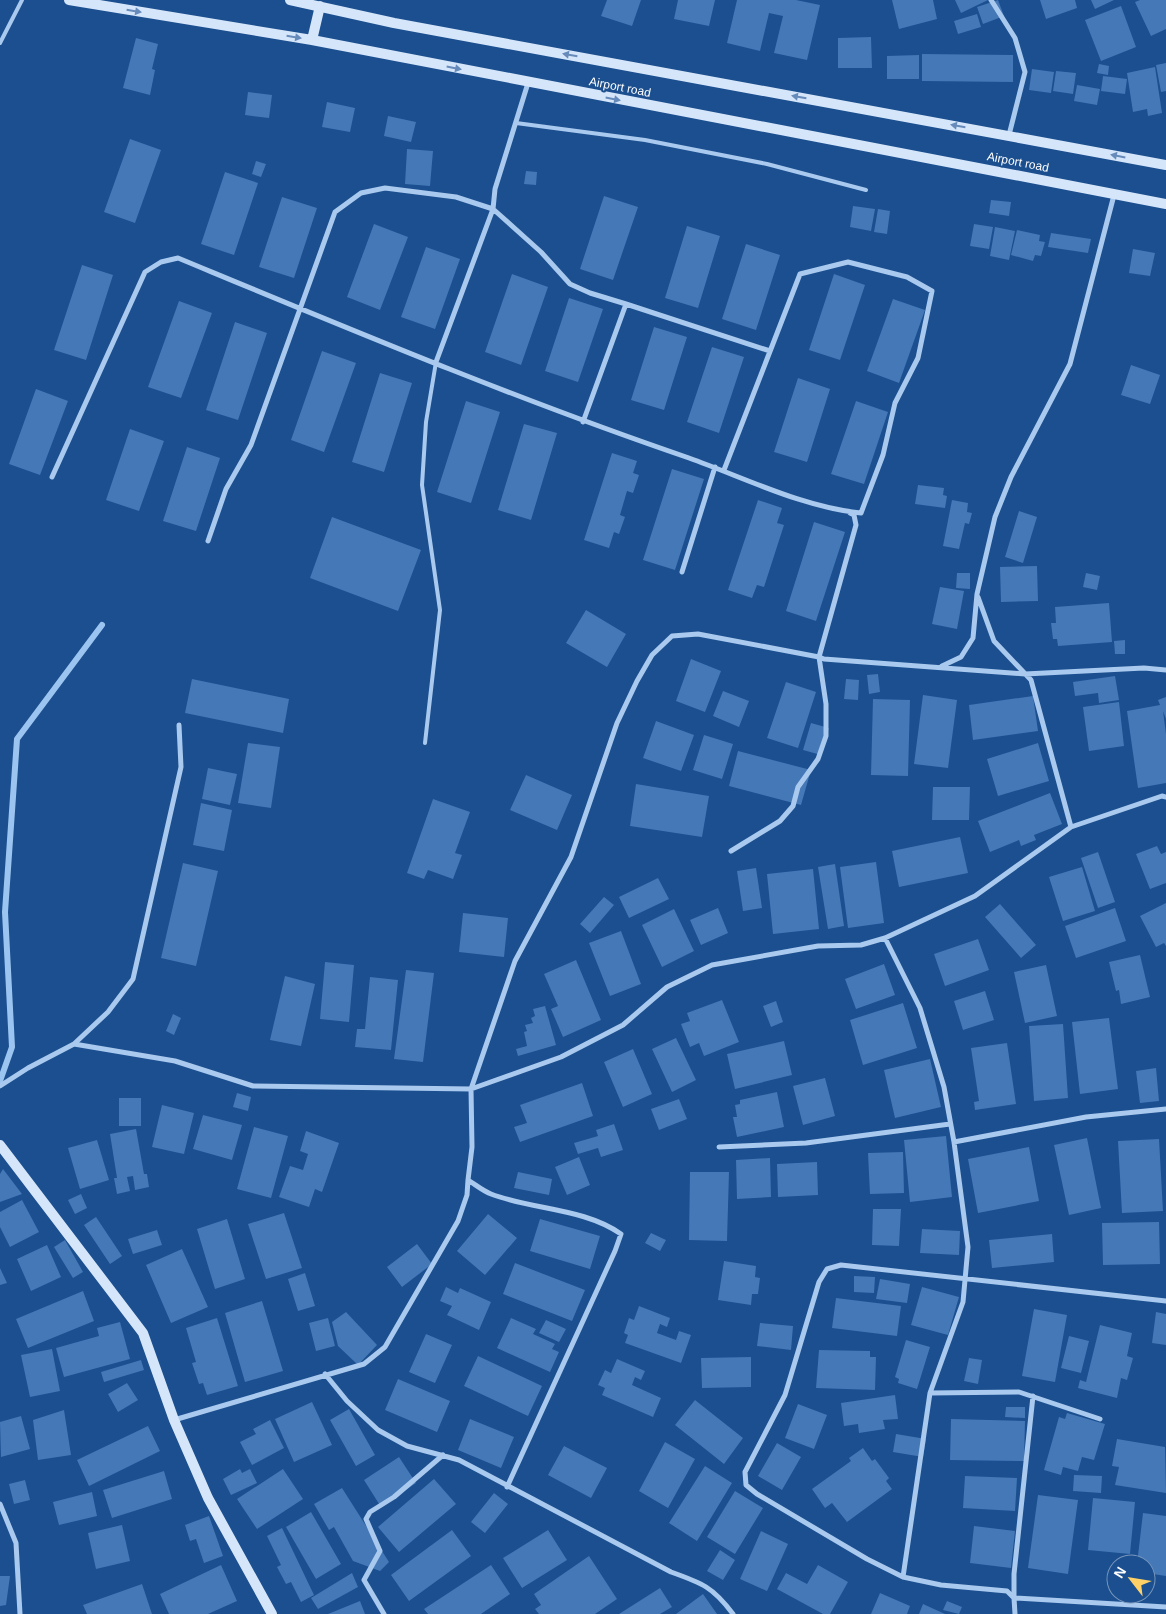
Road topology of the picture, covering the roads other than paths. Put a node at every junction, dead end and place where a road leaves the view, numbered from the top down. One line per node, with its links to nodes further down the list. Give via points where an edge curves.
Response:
1 (22, 0): 7 (lane)
2 (69, 0): 6 (main road, Airport road, one-way to 6)
3 (290, 0): 5 (main road, Airport road)
4 (991, 0): 10 (street, via 1015,38 1025,72)
5 (320, 6): 6 (main road); 10 (main road, Airport road, one-way to 5, via 394,23)
6 (312, 40): 8 (main road, Airport road, one-way to 8)
7 (0, 43)
8 (528, 83): 9 (street); 13 (main road, Airport road, one-way to 13)
9 (516, 123): 12 (lane, via 654,142 768,164); 15 (street)
10 (1009, 135): 11 (main road, Airport road, one-way to 10)
11 (1166, 166)
12 (866, 190)
13 (1114, 195): 14 (main road, Airport road); 27 (street, via 1070,364 1011,477 998,509)
14 (1166, 204)
15 (493, 209): 16 (street, via 541,252 570,284); 17 (street, via 456,197 385,188 361,193 336,212); 19 (street)
16 (626, 304): 18 (street); 20 (street)
17 (300, 309): 19 (street); 23 (street, via 178,258 161,262 145,272); 25 (street, via 251,444 226,489)
18 (770, 351): 22 (street); 24 (street, via 800,274 848,262 907,277 932,291 918,358 895,403 883,455 861,513)
19 (436, 362): 20 (street); 33 (lane, via 426,422 422,485 440,610)
20 (583, 422): 21 (street)
21 (715, 467): 22 (street); 26 (street)
22 (724, 470): 24 (street, via 814,504)
23 (52, 477)
24 (844, 511): 28 (street, via 854,514 856,525)
25 (208, 542)
26 (682, 572)
27 (977, 594): 29 (street, via 973,638 961,657); 31 (street, via 994,641)
28 (819, 657): 29 (street); 36 (street, via 826,704 826,736 818,759 798,787 793,806 780,821); 40 (street, via 698,634 672,636 652,655 617,724 571,857 516,961)
29 (940, 667): 31 (street)
30 (1166, 670): 31 (street, via 1144,668)
31 (1025, 674): 35 (street, via 1030,680)
32 (179, 725): 38 (street, via 181,767 133,979 108,1012)
33 (425, 743)
34 (1166, 797): 35 (street)
35 (1071, 827): 37 (street, via 975,896)
36 (732, 851)
37 (885, 938): 40 (street, via 861,945 818,946 712,964 667,987 614,1030 561,1057); 42 (street, via 920,1008 944,1088)
38 (74, 1044): 39 (street); 40 (street, via 175,1061 253,1086)
39 (0, 1086)
40 (471, 1089): 46 (street, via 472,1147)
41 (1166, 1109): 43 (street, via 1086,1117)
42 (950, 1124): 43 (street); 45 (street, via 806,1143)
43 (954, 1142): 47 (street, via 968,1247)
44 (0, 1145): 53 (main road, via 143,1333)
45 (719, 1147)
46 (468, 1180): 49 (street, via 467,1195 458,1222 385,1347 364,1364); 55 (street, via 490,1194 582,1217 609,1226 621,1234)
47 (965, 1280): 48 (street); 50 (street, via 963,1302); 57 (street, via 841,1265 827,1269 819,1282 785,1394 745,1472 746,1485 757,1494)
48 (1166, 1301)
49 (325, 1374): 53 (street); 54 (street, via 347,1401 378,1430 407,1446)
50 (930, 1393): 51 (street, via 1019,1392); 57 (street)
51 (1033, 1396): 52 (street); 58 (street)
52 (1100, 1419)
53 (174, 1420): 61 (main road, via 208,1498)
54 (443, 1455): 55 (street, via 460,1460); 62 (street, via 394,1497 370,1512 366,1519 380,1551 364,1580)
55 (507, 1487): 63 (street, via 672,1572 705,1584)
56 (0, 1504): 60 (street, via 16,1543)
57 (903, 1577): 58 (street, via 941,1585 1007,1591)
58 (1014, 1598): 59 (street); 64 (street)
59 (1166, 1607)
60 (20, 1614)
61 (272, 1614)
62 (384, 1614)
63 (733, 1614)
64 (1015, 1614)

